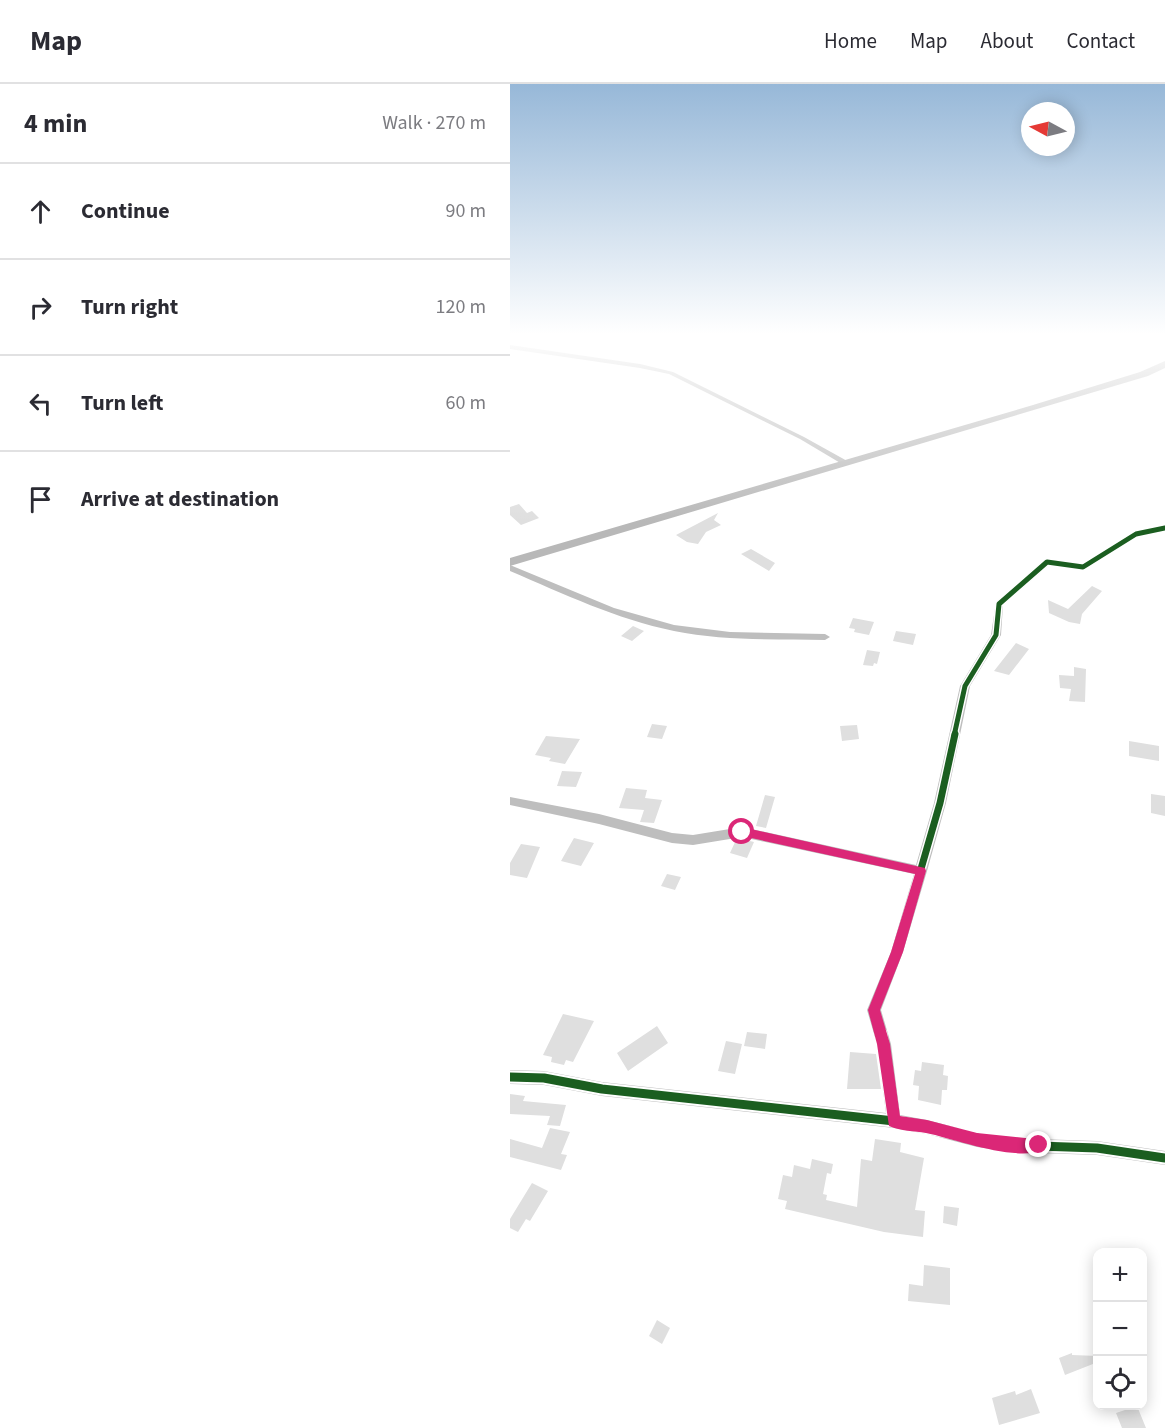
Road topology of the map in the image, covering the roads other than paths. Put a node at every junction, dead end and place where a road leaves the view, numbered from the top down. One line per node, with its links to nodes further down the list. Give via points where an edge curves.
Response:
1 (719, 397): 3 (street)
2 (1070, 397): 3 (main road)
3 (845, 462): 5 (main road)
4 (1165, 528): 9 (street, via 1136,534 1083,567 1047,562 999,603 996,635 965,686)
5 (510, 562)
6 (510, 568): 7 (street, via 607,607 671,627)
7 (825, 637)
8 (510, 801): 9 (street, via 672,838 693,840 742,832)
9 (921, 871): 11 (street, via 897,952 874,1010 884,1044)
10 (510, 1077): 11 (street)
11 (894, 1121): 12 (street, via 1010,1145 1097,1148)
12 (1165, 1158)

